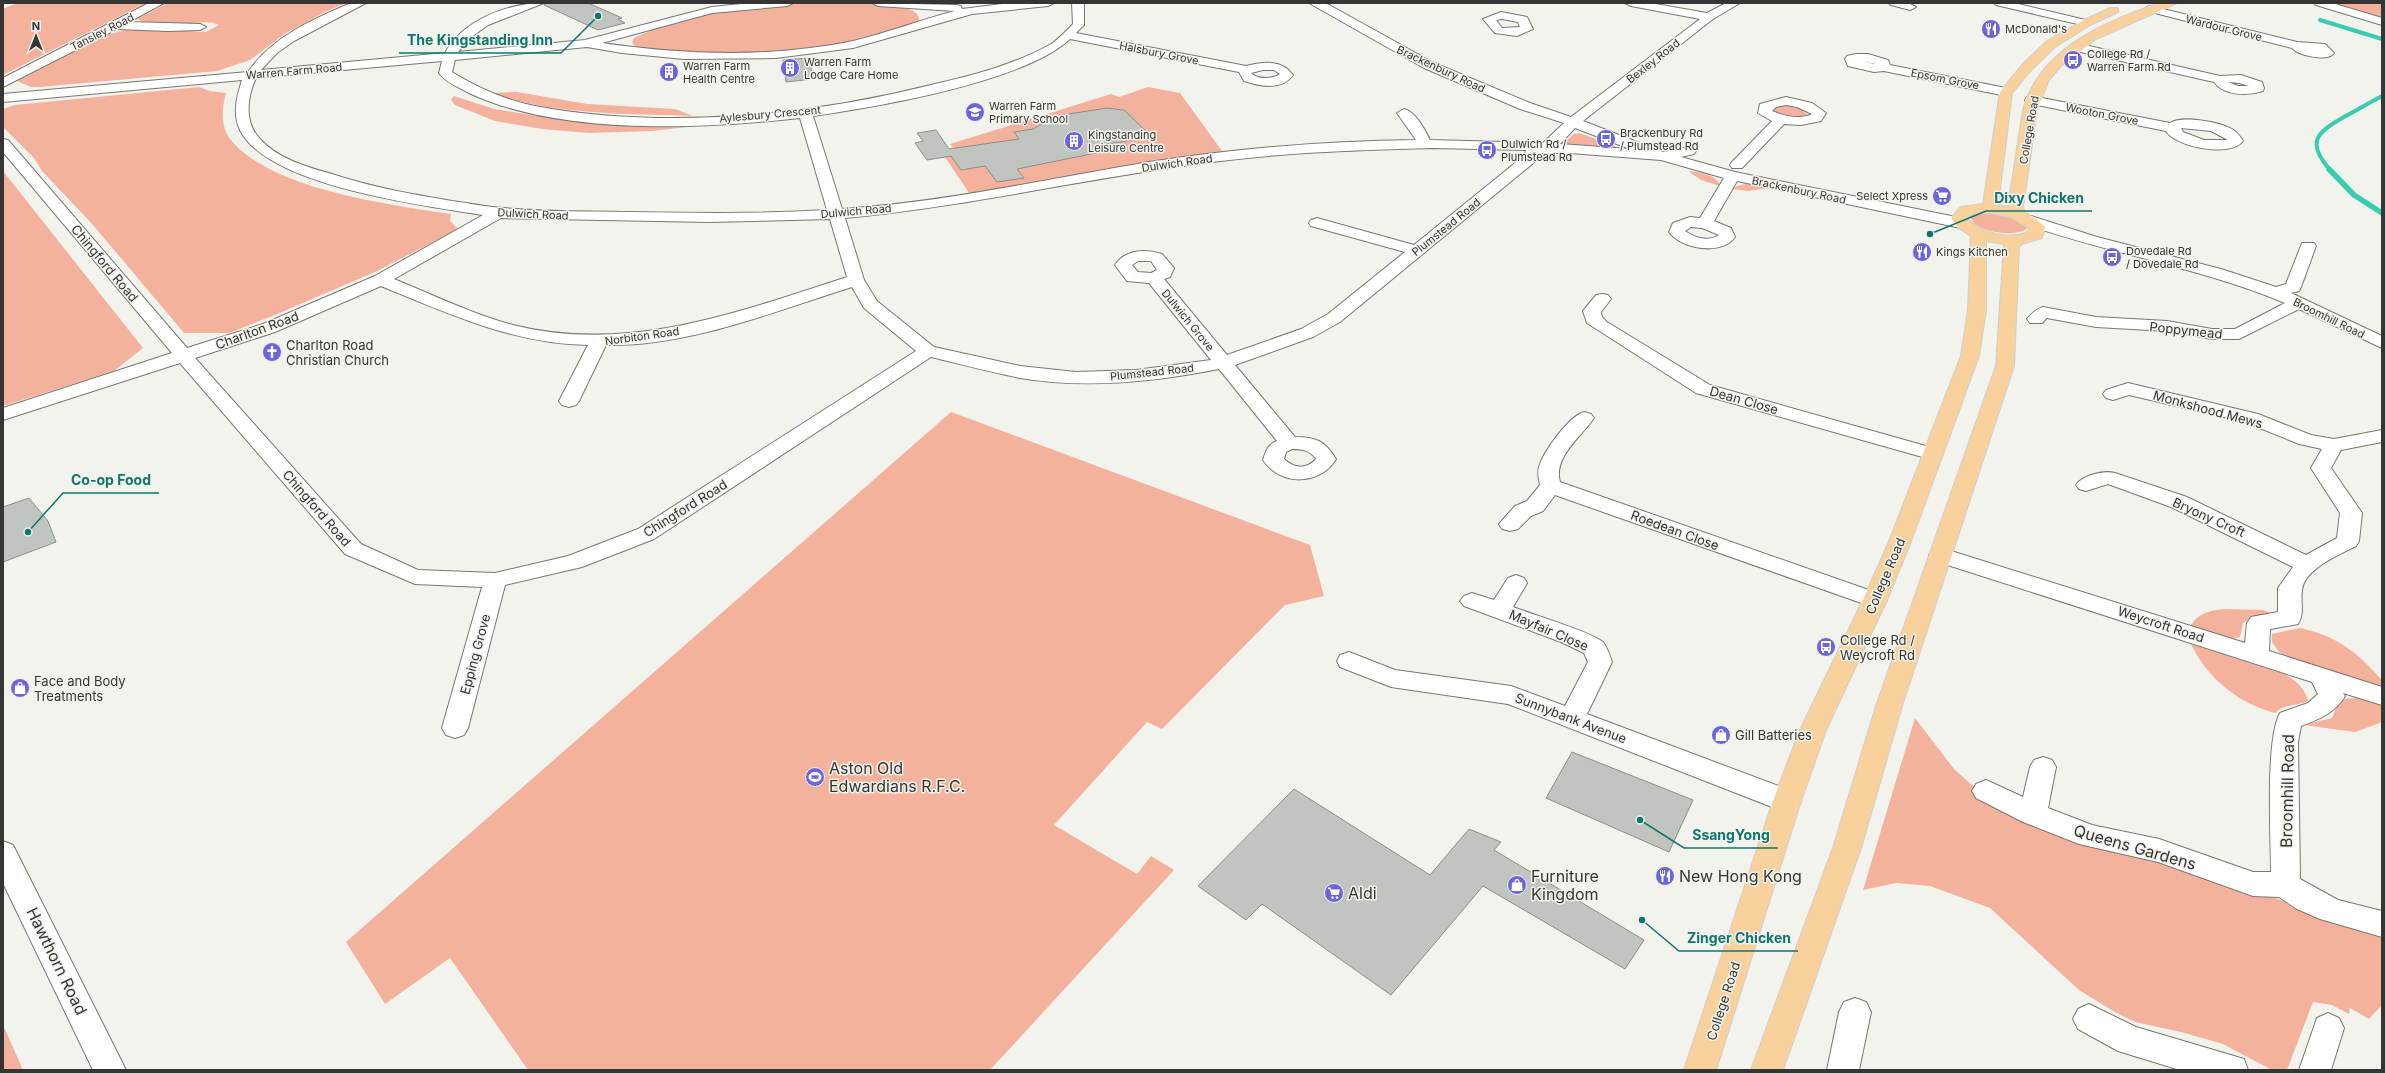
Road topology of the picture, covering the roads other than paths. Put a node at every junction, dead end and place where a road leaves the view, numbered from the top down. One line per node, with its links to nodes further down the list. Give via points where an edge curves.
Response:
1 (158, 3): 24 (street, Tansley Road)
2 (360, 3): 36 (street, Dulwich Road, via 304,31 272,51)
3 (538, 3): 33 (street, via 475,29 460,41)
4 (787, 3): 27 (street, Warren Farm Road, via 712,10)
5 (878, 3): 15 (street, Warren Farm Road)
6 (1048, 3): 18 (street, Warren Farm Road)
7 (1078, 3): 28 (street, via 1082,10 1081,20)
8 (1315, 3): 45 (street, Brackenbury Road, via 1428,65 1525,106)
9 (1631, 3): 20 (street)
10 (1734, 3): 20 (street, Bexley Road)
11 (1895, 3): 17 (street)
12 (2000, 3): 23 (street)
13 (2171, 3): 19 (main road, College Road)
14 (2320, 3): 22 (street)
15 (908, 5): 18 (street, Warren Farm Road); 21 (street, Warren Farm Road, via 926,13)
16 (2125, 6): 23 (main road, College Road)
17 (1910, 7)
18 (980, 9): 21 (street, Warren Farm Road)
19 (2151, 9): 26 (main road, College Road); 30 (street, Wardour Grove)
20 (1709, 17): 45 (street, Bexley Road)
21 (931, 21): 32 (street, Warren Farm Road, via 839,46 742,56 713,57)
22 (2382, 22)
23 (2086, 23): 26 (main road); 39 (main road, College Road, via 2051,44 2026,67)
24 (115, 25): 25 (street); 38 (street, Tansley Road)
25 (200, 27)
26 (2106, 29): 31 (main road, College Road)
27 (620, 34): 29 (street, Warren Farm Road); 32 (street)
28 (1071, 36): 35 (street, Halsbury Grove); 42 (street, Aylesbury Crescent, via 1029,59 968,81 890,99)
29 (585, 44): 32 (street, Warren Farm Road); 33 (street, Warren Farm Road)
30 (2297, 46)
31 (2076, 47): 37 (street); 41 (main road, College Road, via 2045,74)
32 (623, 50)
33 (449, 56): 36 (street, Warren Farm Road); 42 (street, Aylesbury Crescent, via 445,72 481,95 555,112 632,120 689,120)
34 (1884, 67): 39 (street, Epsom Grove)
35 (1247, 70)
36 (250, 75): 40 (street, Warren Farm Road); 54 (street, Dulwich Road, via 243,90 240,107 242,123 250,140 275,157 307,172 347,184)
37 (2220, 80)
38 (3, 83)
39 (2006, 92): 53 (main road)
40 (3, 98)
41 (2032, 100): 46 (street, Wooton Grove); 56 (main road, College Road)
42 (805, 113): 55 (street, Plumstead Road)
43 (1404, 114): 48 (street, via 1419,131)
44 (1781, 120): 52 (street)
45 (1573, 122): 49 (street, Plumstead Road, via 1551,145); 50 (street, Brackenbury Road); 51 (street, Brackenbury Road)
46 (2173, 128)
47 (3, 143): 74 (street, Chingford Road)
48 (1425, 144): 49 (street, Dulwich Road); 55 (street, Dulwich Road, via 1255,152 1153,165 922,204)
49 (1541, 148): 51 (street, Brackenbury Road); 63 (street, Plumstead Road, via 1533,150 1532,157)
50 (1688, 152): 51 (street, Brackenbury Road); 52 (street, Brackenbury Road)
51 (1662, 156): 52 (street, Brackenbury Road)
52 (1735, 171): 57 (street, Brackenbury Road); 59 (street)
53 (1990, 208): 56 (main road); 57 (main road)
54 (498, 213): 55 (street, Dulwich Road, via 741,219); 65 (street, Charlton Road)
55 (834, 213): 66 (street, Plumstead Road)
56 (2016, 214): 60 (main road)
57 (1964, 217): 61 (main road)
58 (1317, 223): 63 (street)
59 (1705, 223)
60 (2026, 233): 61 (main road); 67 (street, Broomhill Road, via 2062,233 2217,274); 87 (main road, via 2011,246 2005,366)
61 (1983, 235): 83 (main road, College Road, via 1978,237 1978,310 1970,356)
62 (2308, 246): 67 (street, via 2293,287)
63 (1418, 251): 75 (street, Plumstead Road, via 1334,318 1308,333)
64 (1154, 278): 75 (street, Dulwich Grove)
65 (382, 280): 71 (street, Norbiton Road, via 475,318 524,333 556,339); 74 (street, Charlton Road, via 269,328)
66 (856, 280): 71 (street, Norbiton Road, via 710,325 665,335); 73 (street, Plumstead Road, via 870,304)
67 (2276, 293): 69 (street, Broomhill Road)
68 (1602, 299): 83 (street, Dean Close, via 1592,311 1593,319 1703,389)
69 (2298, 303): 70 (street, Poppymead, via 2239,334 2212,334 2167,326 2096,322); 72 (street, Broomhill Road)
70 (2040, 310)
71 (599, 342): 77 (street)
72 (2382, 343)
73 (928, 351): 75 (street, Plumstead Road, via 1020,372 1076,378 1136,376 1188,370); 89 (street, Chingford Road, via 646,534 574,562)
74 (184, 356): 78 (street, Charlton Road); 89 (street, Chingford Road, via 353,548 415,577)
75 (1223, 362): 81 (street, Dulwich Grove)
76 (2119, 386): 82 (street, Monkshood Mews, via 2251,418 2306,440)
77 (569, 401)
78 (3, 414)
79 (1584, 418): 85 (street, via 1548,466 1547,478)
80 (2382, 436): 82 (street)
81 (1290, 443)
82 (2334, 445): 88 (street, via 2321,468 2351,513 2348,541)
83 (1933, 454): 91 (main road, College Road)
84 (2086, 485): 88 (street, Bryony Croft, via 2105,469)
85 (1551, 486): 86 (street, via 1535,506 1523,511); 91 (street, Roedean Close)
86 (1510, 524)
87 (1940, 555): 94 (street, Weycroft Road); 112 (main road, via 1889,706 1847,848)
88 (2306, 564): 94 (street, via 2290,588 2290,618 2259,623)
89 (495, 580): 99 (street, Epping Grove)
90 (1516, 583): 93 (street, Mayfair Close)
91 (1875, 600): 102 (main road, College Road, via 1813,730)
92 (1472, 601): 93 (street, Mayfair Close)
93 (1500, 610): 98 (street, Mayfair Close, via 1594,648 1600,662)
94 (2256, 655): 96 (street, Weycroft Road)
95 (1349, 661): 98 (street, Sunnybank Avenue, via 1391,678 1511,695)
96 (2322, 678): 97 (street, Weycroft Road); 105 (street, Broomhill Road, via 2332,696 2317,710 2289,720 2285,742)
97 (2382, 696)
98 (1572, 718): 102 (street, Sunnybank Avenue)
99 (455, 728)
100 (2043, 767): 103 (street)
101 (1986, 791): 103 (street, Queens Gardens)
102 (1787, 801): 111 (main road, College Road)
103 (2033, 814): 105 (street, Queens Gardens, via 2089,836 2159,851 2253,884)
104 (3, 853): 110 (street, Hawthorn Road)
105 (2286, 885): 106 (street, via 2303,900 2345,916)
106 (2382, 924)
107 (1855, 1012): 113 (street)
108 (2089, 1019): 114 (street, via 2129,1040)
109 (2328, 1028): 115 (street)
110 (110, 1070)
111 (1700, 1070)
112 (1767, 1070)
113 (1843, 1070)
114 (2232, 1070)
115 (2315, 1070)

